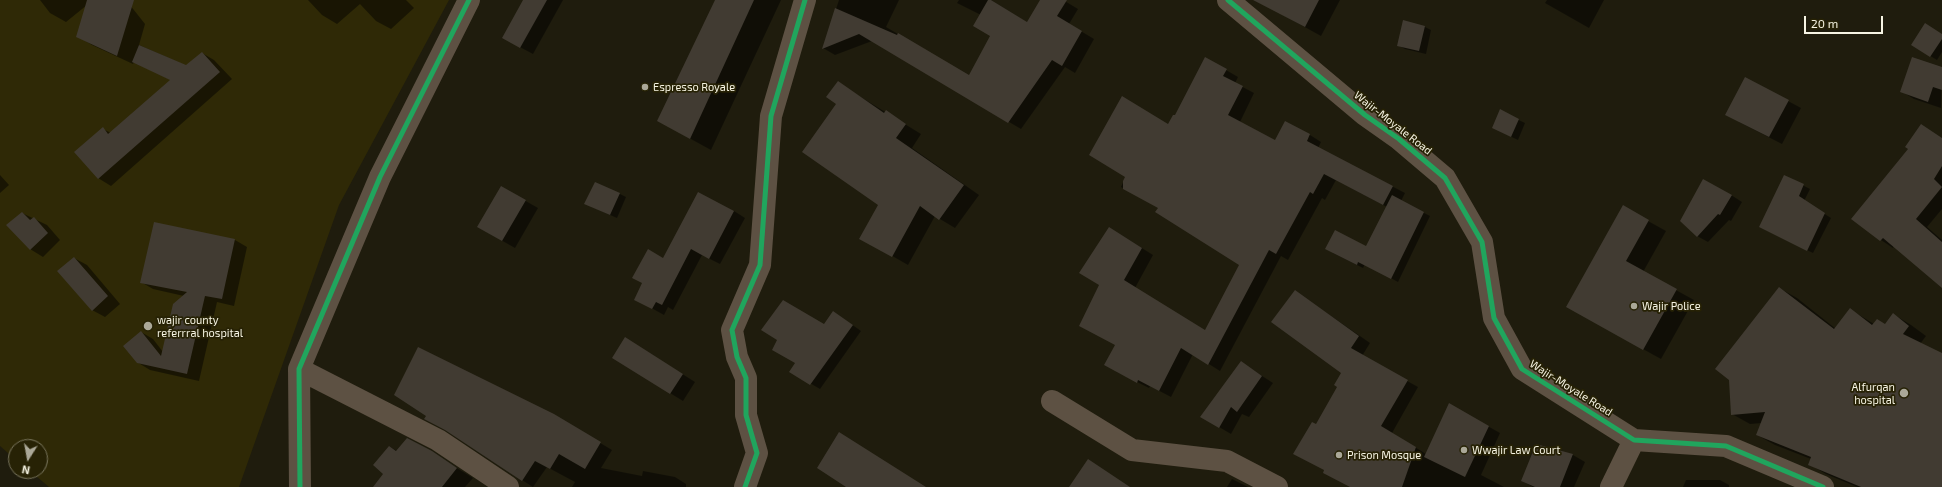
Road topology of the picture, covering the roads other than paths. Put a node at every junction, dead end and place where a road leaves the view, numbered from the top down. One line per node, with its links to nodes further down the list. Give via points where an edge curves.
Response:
1 (469, 0): 4 (street, via 380,177)
2 (805, 0): 9 (street, via 771,116 760,265 732,330 737,357 746,378 746,415 757,453)
3 (1228, 0): 6 (street, Wajir-Moyale Road, via 1365,115 1399,139 1445,178 1482,242 1494,318 1522,369)
4 (299, 369): 7 (street); 8 (street, via 438,440)
5 (1052, 401): 10 (street, via 1132,450 1227,461)
6 (1634, 440): 11 (street); 12 (street, Wajir-Moyale Road, via 1726,446)
7 (300, 487)
8 (508, 487)
9 (745, 487)
10 (1277, 487)
11 (1611, 487)
12 (1823, 487)

